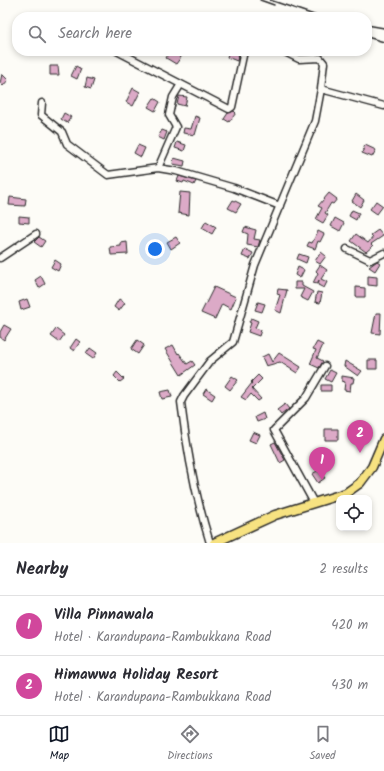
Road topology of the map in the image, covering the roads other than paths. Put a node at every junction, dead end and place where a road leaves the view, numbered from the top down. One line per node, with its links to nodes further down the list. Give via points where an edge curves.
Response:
1 (127, 56): 4 (street)
2 (243, 56): 4 (street, via 232,107 229,109)
3 (294, 56): 5 (street, via 300,59 320,58 324,63)
4 (181, 84): 8 (street, via 173,97 169,115 176,127)
5 (321, 89): 7 (street); 9 (street, via 315,121)
6 (42, 104): 8 (street, via 41,115 62,132 67,144 108,175)
7 (384, 106)
8 (158, 168): 9 (street, via 234,188)
9 (280, 206): 17 (street, via 255,265 233,342 210,360 181,402 189,463 199,510)
10 (36, 234): 13 (street)
11 (347, 248): 12 (street, via 370,260)
12 (384, 253)
13 (0, 258)
14 (324, 366): 16 (street, via 306,398 274,430)
15 (384, 439): 16 (main road, via 372,467 360,483 346,493)
16 (314, 503): 18 (main road, via 275,515)
17 (210, 543)
18 (214, 543)

